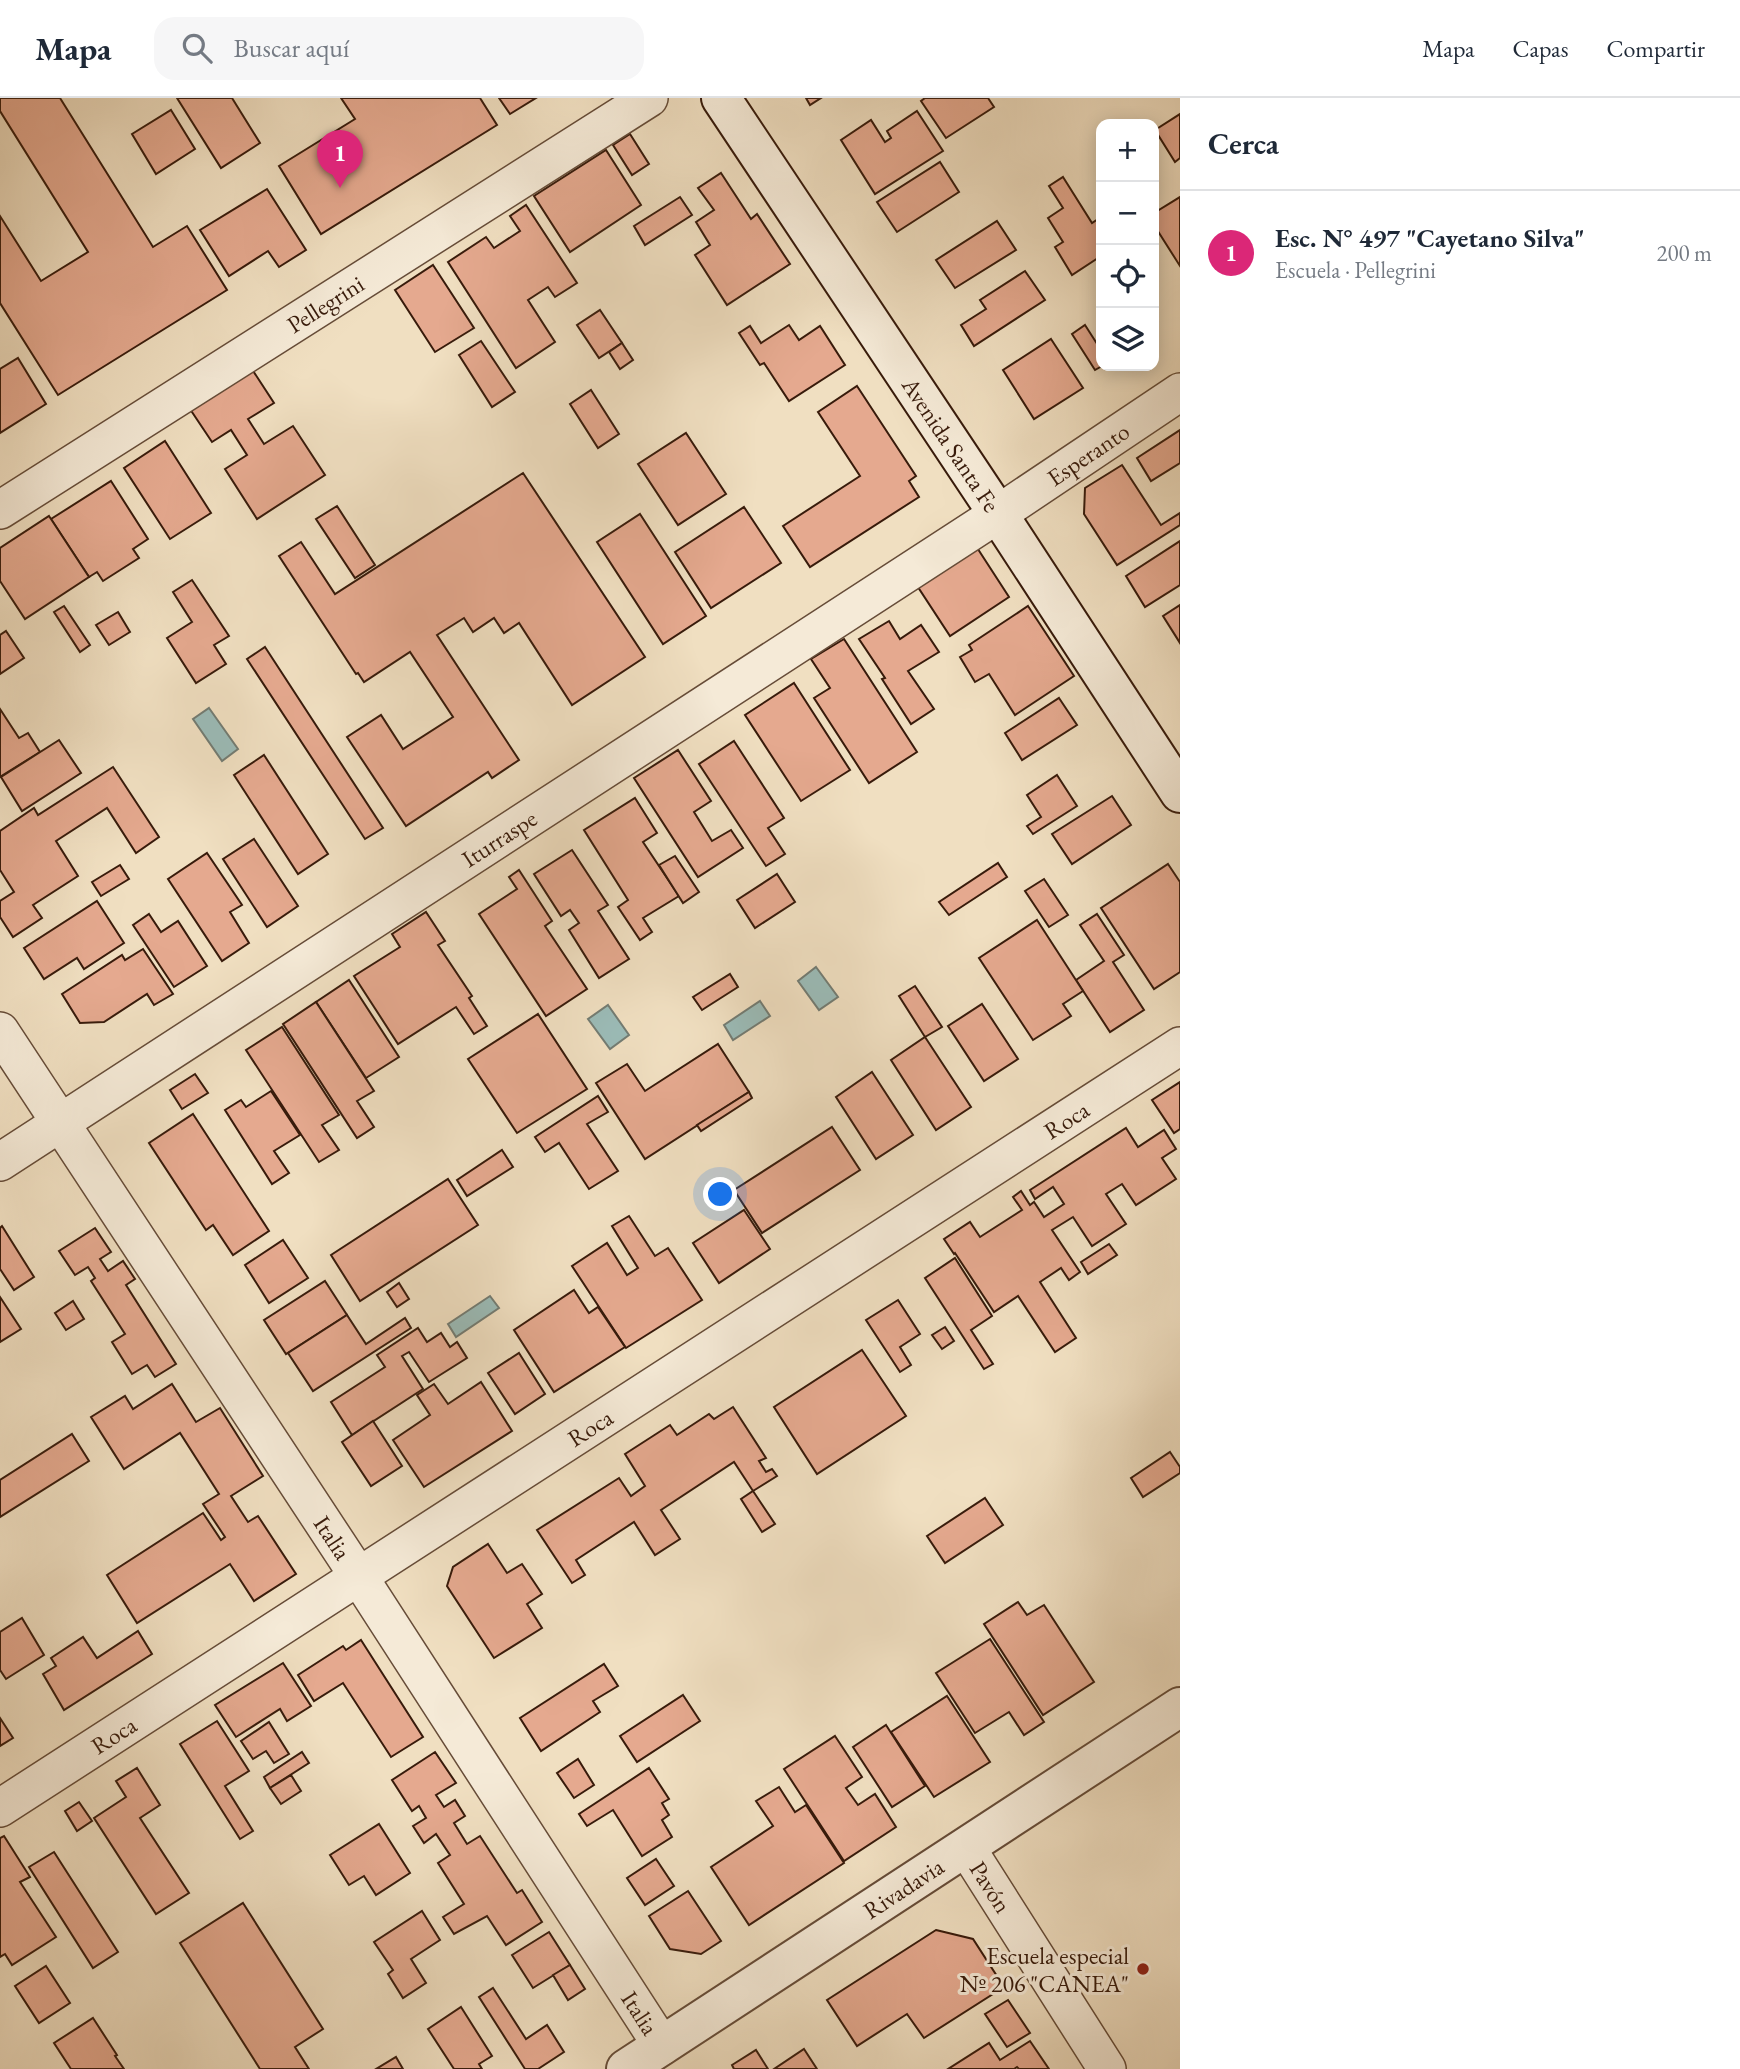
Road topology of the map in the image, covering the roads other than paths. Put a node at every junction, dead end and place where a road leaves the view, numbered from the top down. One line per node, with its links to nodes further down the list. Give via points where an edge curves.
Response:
1 (649, 98): 4 (street, Pellegrini)
2 (721, 98): 5 (main road, Avenida Santa Fe)
3 (1180, 392): 5 (street, Esperanto)
4 (0, 510)
5 (998, 514): 6 (main road, Avenida Santa Fe); 9 (street, Iturraspe)
6 (1180, 793)
7 (0, 1031): 9 (street, Italia)
8 (1180, 1046): 11 (street, Roca)
9 (60, 1123): 10 (street, Iturraspe); 11 (street, Italia)
10 (0, 1162)
11 (359, 1577): 13 (street, Roca); 15 (street, Italia)
12 (1180, 1707): 14 (main road, Rivadavia)
13 (0, 1808)
14 (966, 1847): 15 (main road, Rivadavia); 17 (street, Pavón)
15 (662, 2046): 16 (main road, Rivadavia)
16 (626, 2069)
17 (1107, 2069)

